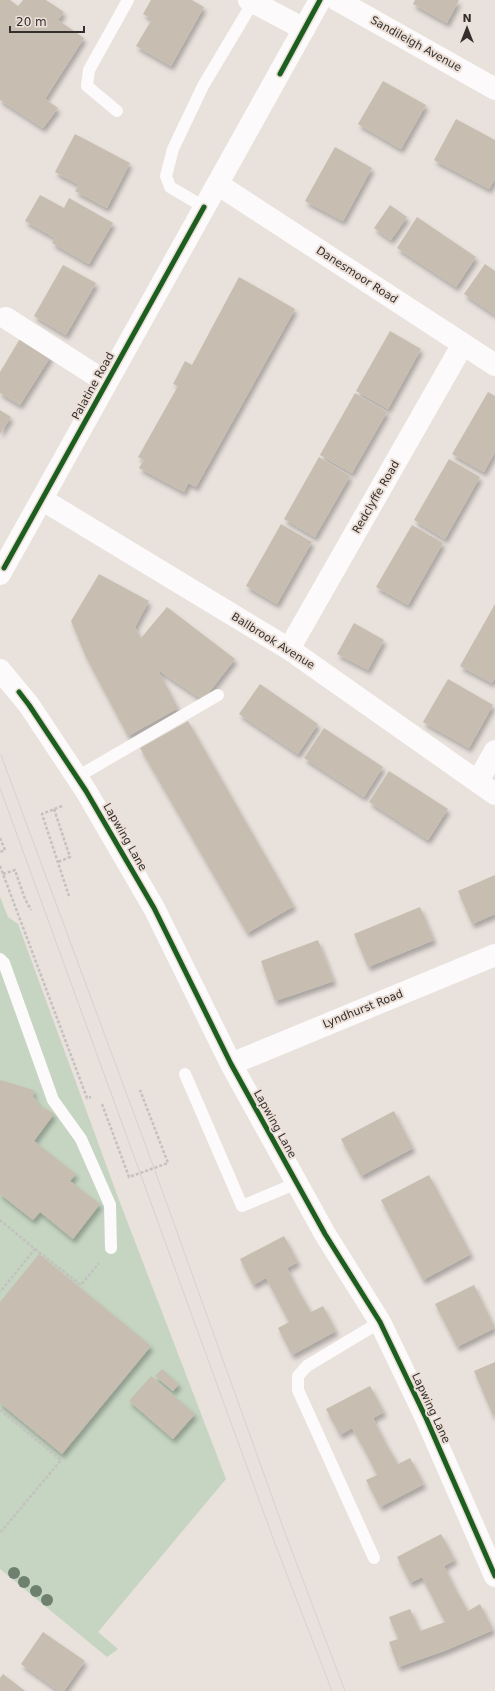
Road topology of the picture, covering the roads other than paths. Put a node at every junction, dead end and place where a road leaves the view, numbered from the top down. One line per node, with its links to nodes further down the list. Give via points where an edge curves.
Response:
1 (128, 0): 7 (lane, via 89,70 87,86)
2 (320, 0): 5 (street, Palatine Road)
3 (337, 0): 6 (street, Sandileigh Avenue)
4 (251, 1): 5 (street); 9 (lane, via 203,86 173,149 166,176 170,187)
5 (304, 29): 8 (street, Palatine Road)
6 (495, 89)
7 (117, 111)
8 (218, 184): 9 (street, Palatine Road); 11 (street, Danesmoor Road)
9 (204, 207): 13 (street, Palatine Road)
10 (6, 318): 13 (street)
11 (463, 344): 12 (street, Danesmoor Road); 16 (street, Redclyffe Road)
12 (495, 365)
13 (106, 382): 14 (street, Palatine Road)
14 (43, 500): 15 (street, Palatine Road); 16 (street, Ballbrook Avenue)
15 (0, 574)
16 (289, 649): 21 (street, Ballbrook Avenue)
17 (0, 670): 20 (street, Lapwing Lane, via 29,705)
18 (218, 695): 20 (lane)
19 (495, 751): 21 (street)
20 (77, 777): 25 (street, Lapwing Lane, via 154,908)
21 (478, 781): 22 (street, Ballbrook Avenue)
22 (495, 794)
23 (495, 955): 25 (street, Lyndhurst Road)
24 (0, 959): 28 (lane, via 4,963 53,1100 81,1140 110,1205)
25 (231, 1064): 27 (street, Lapwing Lane)
26 (185, 1074): 27 (lane, via 242,1206)
27 (297, 1183): 29 (street, Lapwing Lane, via 325,1234)
28 (111, 1248)
29 (380, 1322): 30 (lane, via 307,1366 298,1376 298,1390); 31 (street, Lapwing Lane, via 426,1418)
30 (374, 1558)
31 (495, 1576)

